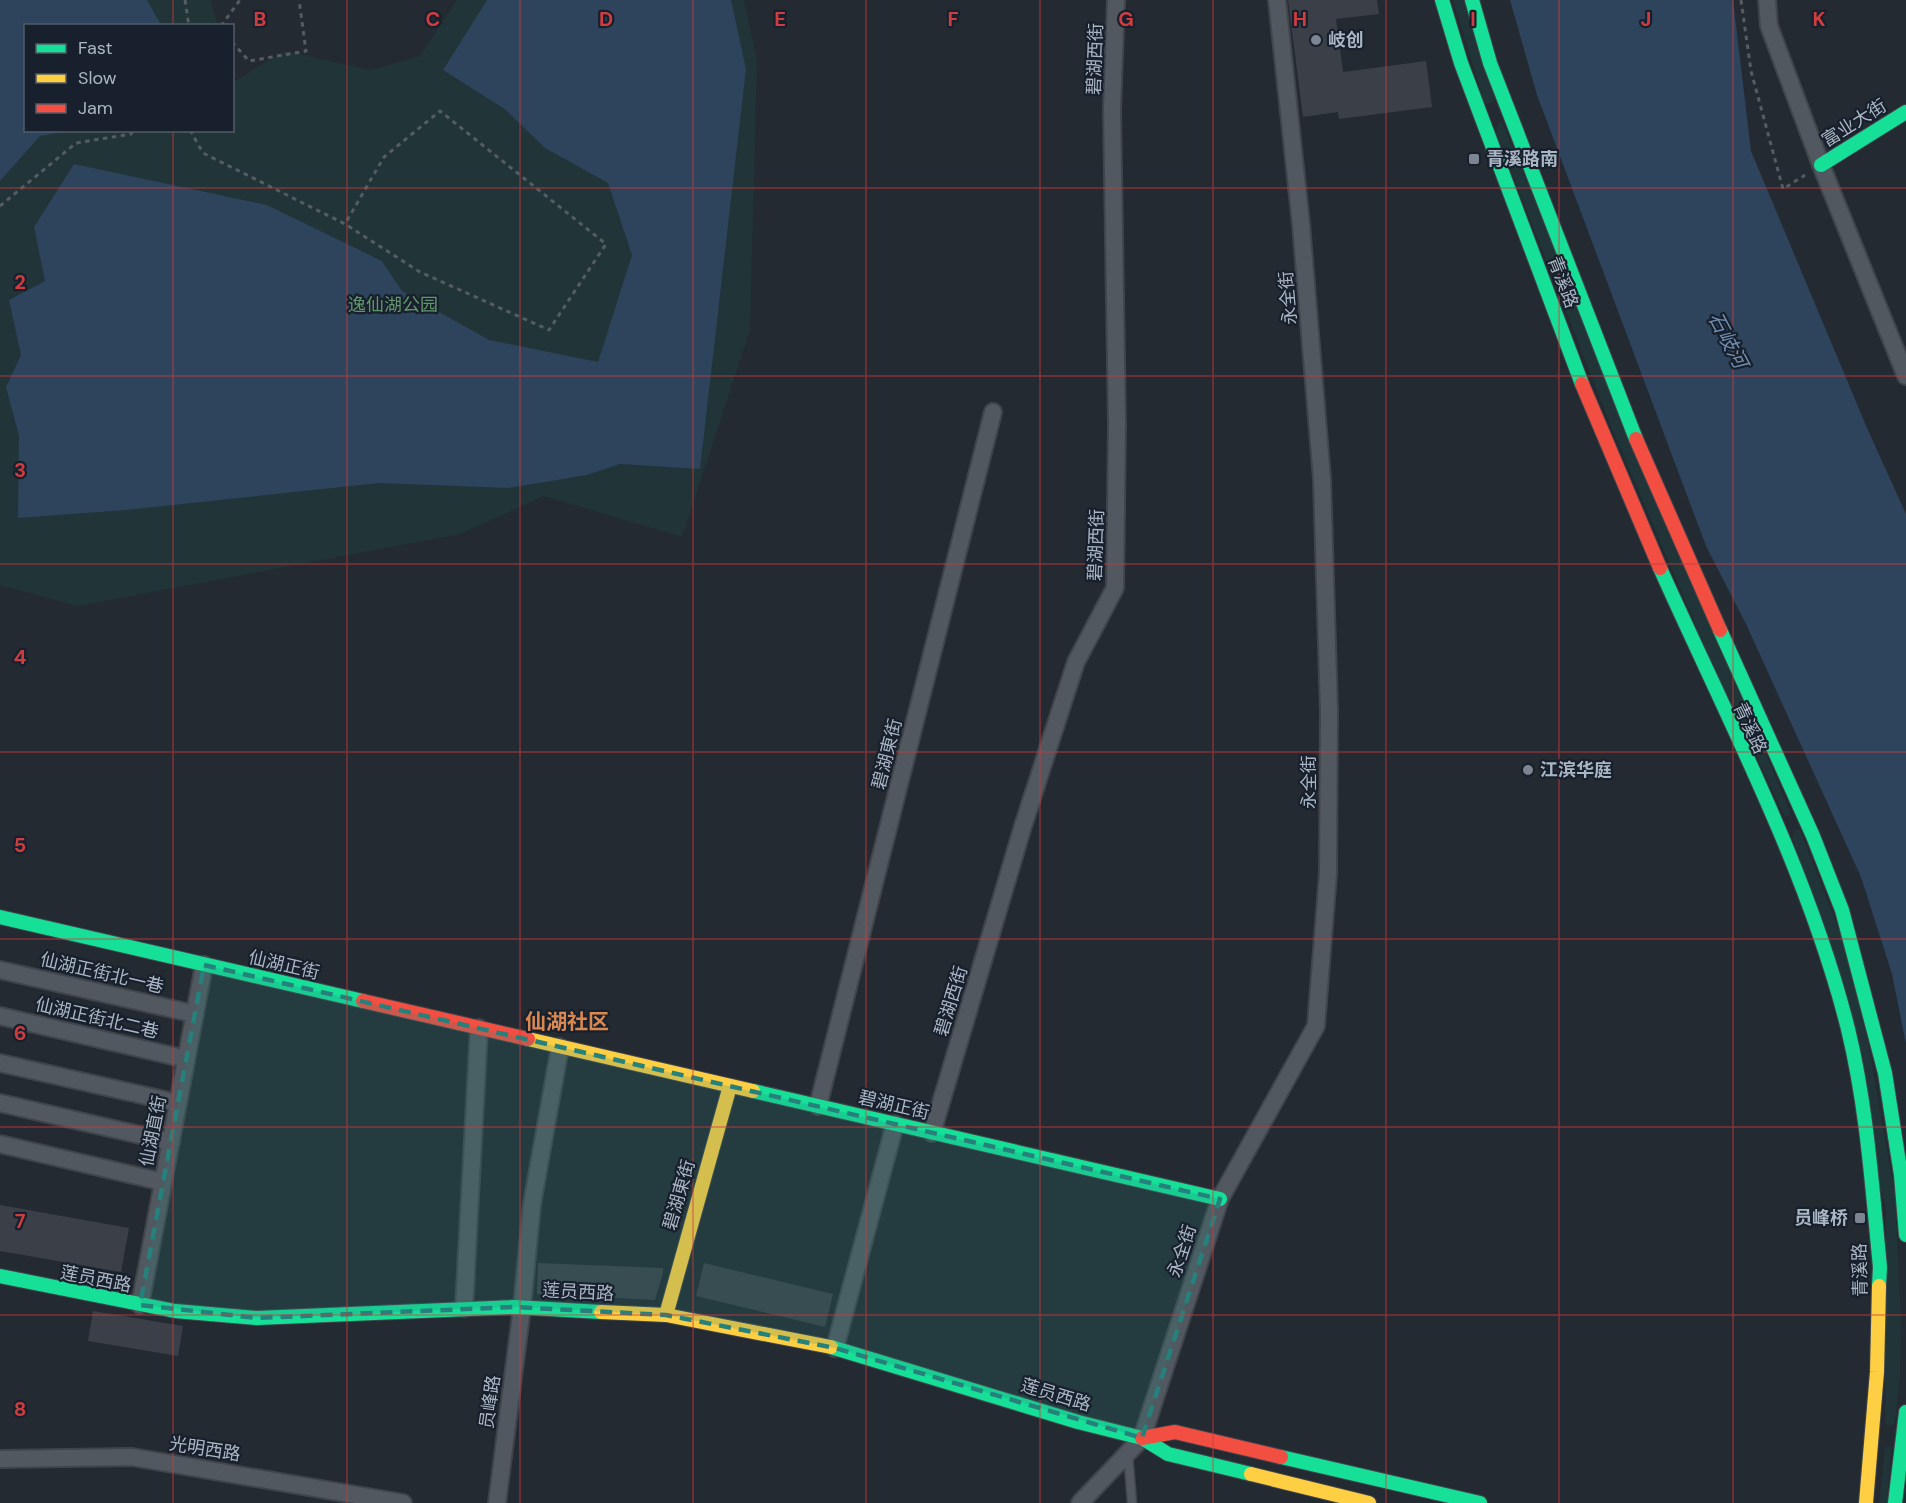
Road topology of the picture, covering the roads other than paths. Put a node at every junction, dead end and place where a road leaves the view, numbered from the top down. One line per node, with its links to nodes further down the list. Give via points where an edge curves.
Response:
1 (1116, 0): 26 (street, 碧湖西街, via 1112,109 1117,425 1115,588 1076,662)
2 (1277, 0): 30 (street, 永全街, via 1322,479 1329,711 1328,874 1316,1026)
3 (1442, 0): 8 (main road, 青溪路)
4 (1472, 0): 6 (main road, 青溪路)
5 (1767, 0): 9 (street, via 1769,26)
6 (1509, 111): 8 (main road, via 1493,111); 31 (main road, 青溪路, via 1659,498 1813,836 1842,910 1886,1073)
7 (1906, 112): 9 (main road, 富业大街)
8 (1483, 121): 39 (main road, 青溪路, via 1627,495 1793,863 1848,1029 1865,1112 1880,1267)
9 (1821, 165): 10 (street)
10 (1906, 376)
11 (993, 412): 24 (street, 碧湖東街)
12 (0, 917): 13 (main road, 仙湖正街)
13 (204, 965): 15 (street, 仙湖直街); 17 (main road, 仙湖正街)
14 (0, 970): 15 (street, 仙湖正街北一巷)
15 (195, 1014): 19 (street, 仙湖直街)
16 (0, 1016): 19 (street, 仙湖正街北二巷)
17 (479, 1028): 18 (main road, 仙湖正街); 35 (street)
18 (560, 1047): 21 (main road, 碧湖正街); 34 (street, 员峰路, via 532,1204)
19 (186, 1059): 23 (street, 仙湖直街)
20 (0, 1063): 23 (street)
21 (730, 1086): 24 (main road, 碧湖正街); 36 (main road, 碧湖東街)
22 (0, 1103): 27 (street)
23 (178, 1103): 27 (street, 仙湖直街)
24 (818, 1106): 25 (main road, 碧湖正街)
25 (896, 1124): 26 (main road, 碧湖正街); 37 (street)
26 (932, 1133): 30 (main road, 碧湖正街)
27 (171, 1142): 29 (street, 仙湖直街)
28 (0, 1144): 29 (street)
29 (163, 1182): 33 (street, 仙湖直街)
30 (1220, 1199): 41 (street, 永全街)
31 (1906, 1235)
32 (0, 1276): 33 (main road, 莲员西路)
33 (140, 1305): 35 (main road, 莲员西路, via 257,1318)
34 (522, 1307): 35 (main road, 莲员西路); 36 (main road, 莲员西路); 45 (street, 员峰路)
35 (464, 1308)
36 (666, 1315): 37 (main road, 莲员西路)
37 (835, 1348): 41 (main road, 莲员西路)
38 (1906, 1412): 40 (main road)
39 (1873, 1413): 40 (main road, via 1875,1427 1883,1434 1897,1432); 50 (main road, 青溪路)
40 (1905, 1420): 51 (main road)
41 (1142, 1438): 42 (street, 永全街); 48 (main road, 莲员西路, via 1168,1454); 49 (main road, 莲员西路, via 1175,1432)
42 (1128, 1453): 46 (street, 永全街); 47 (lane)
43 (0, 1459): 44 (street, 光明西路, via 132,1457)
44 (403, 1503)
45 (497, 1503)
46 (1080, 1503)
47 (1132, 1503)
48 (1369, 1503)
49 (1480, 1503)
50 (1866, 1503)
51 (1895, 1503)

